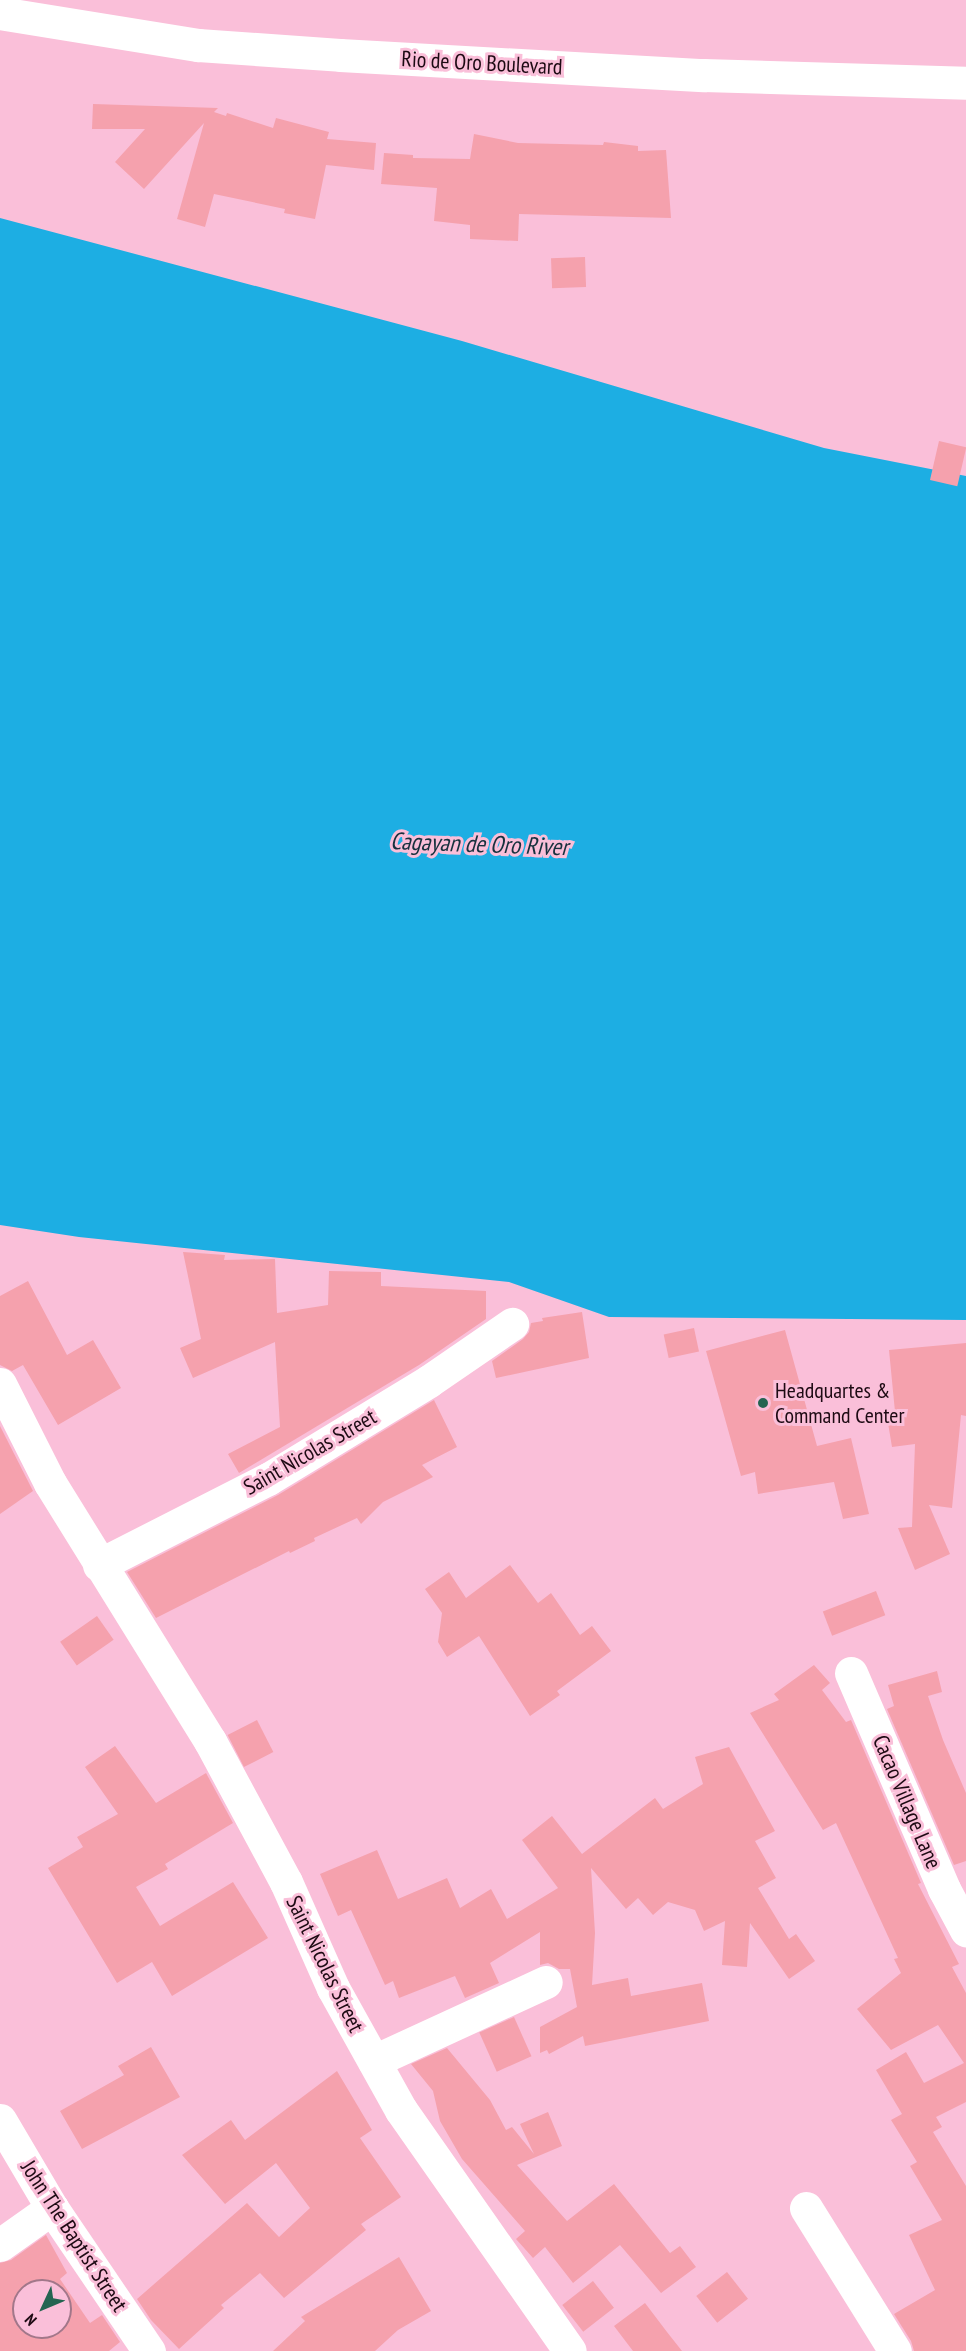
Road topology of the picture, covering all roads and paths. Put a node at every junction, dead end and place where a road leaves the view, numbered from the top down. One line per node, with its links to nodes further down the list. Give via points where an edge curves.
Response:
1 (0, 13): 2 (street, Rio de Oro Boulevard, via 198,45 328,55 703,75)
2 (966, 83)
3 (512, 1324): 5 (street, Saint Nicolas Street, via 429,1381 268,1479)
4 (0, 1384): 5 (street, Saint Nicolas Street, via 50,1483)
5 (99, 1565): 9 (street, Saint Nicolas Street, via 210,1742 286,1882 333,1988)
6 (851, 1672): 7 (street, Cacao Village Lane, via 944,1889)
7 (966, 1930)
8 (546, 1982): 9 (street)
9 (374, 2061): 15 (street, Saint Nicolas Street, via 401,2110)
10 (0, 2120): 11 (street, John The Baptist Street)
11 (51, 2208): 13 (street); 14 (street, John The Baptist Street)
12 (806, 2208): 16 (street)
13 (0, 2245)
14 (149, 2351)
15 (570, 2351)
16 (895, 2351)

